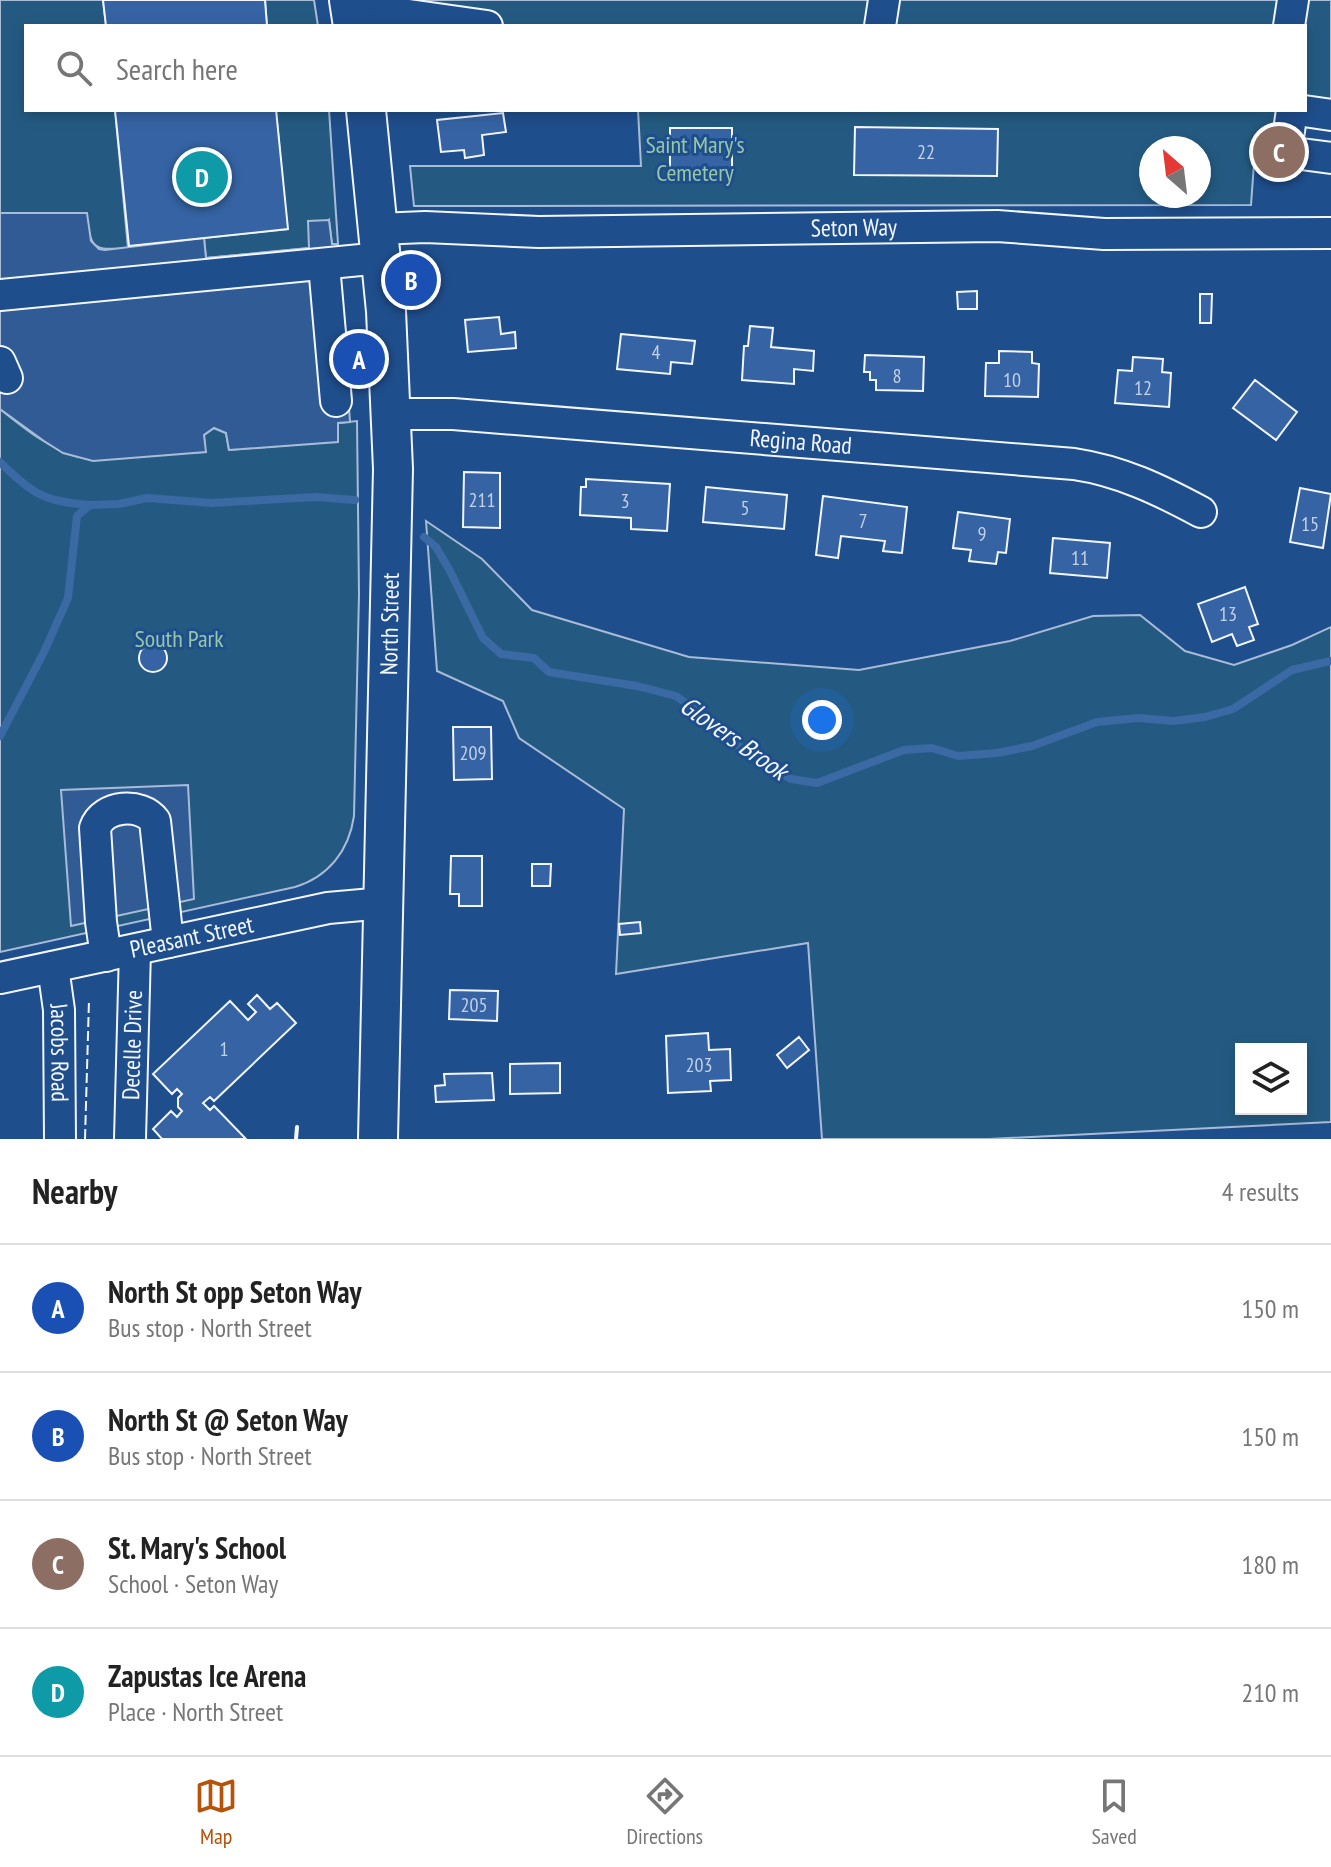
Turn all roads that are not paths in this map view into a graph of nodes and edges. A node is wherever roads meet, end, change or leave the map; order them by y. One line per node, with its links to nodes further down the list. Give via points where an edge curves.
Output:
1 (884, 0): 5 (street)
2 (1293, 0): 6 (street)
3 (351, 13): 4 (street)
4 (473, 24)
5 (880, 24)
6 (1289, 24)
7 (366, 112): 13 (main road, North Street)
8 (1295, 112): 11 (street, via 1286,152)
9 (1307, 112): 10 (street)
10 (1331, 115)
11 (1331, 158)
12 (1331, 233): 13 (street, Seton Way, via 1104,234 997,226 539,232 425,227)
13 (379, 244): 14 (street, Seton Way); 17 (main road, North Street)
14 (324, 265): 15 (street, Seton Way); 16 (street)
15 (0, 295)
16 (336, 401)
17 (392, 414): 18 (street, Regina Road, via 453,414 1074,464 1129,477); 19 (main road, North Street)
18 (1201, 512)
19 (384, 903): 20 (street, Pleasant Street, via 328,908); 26 (main road, North Street)
20 (168, 942): 21 (street, Pleasant Street); 21 (street, Decelle Drive, via 155,821 140,810 110,812 98,821 95,832 101,922)
21 (120, 953): 22 (street, Pleasant Street); 25 (street, Decelle Drive)
22 (53, 967): 23 (street, Pleasant Street); 24 (street, Jacobs Road, via 59,1010)
23 (0, 978)
24 (60, 1139)
25 (130, 1139)
26 (378, 1139)

